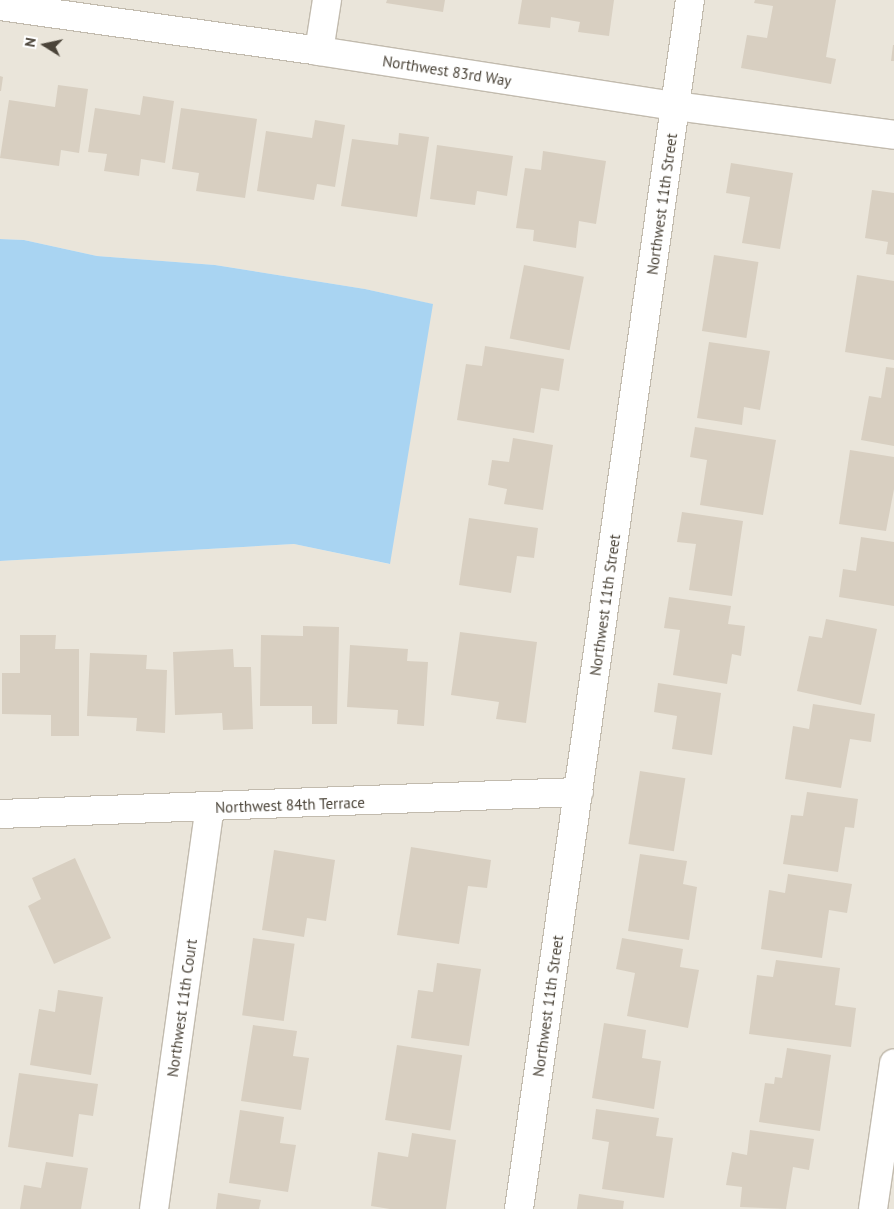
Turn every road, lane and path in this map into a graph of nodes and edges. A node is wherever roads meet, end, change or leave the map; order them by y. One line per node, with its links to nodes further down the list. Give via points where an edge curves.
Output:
1 (327, 0): 4 (street)
2 (690, 0): 5 (street, Northwest 11th Street)
3 (0, 6): 4 (street, Northwest 83rd Way)
4 (320, 51): 5 (street, Northwest 83rd Way)
5 (675, 106): 6 (street, Northwest 83rd Way); 7 (street, Northwest 11th Street)
6 (894, 135)
7 (579, 792): 8 (street, Northwest 84th Terrace); 12 (street, Northwest 11th Street)
8 (210, 808): 9 (street, Northwest 84th Terrace); 11 (street, Northwest 11th Court)
9 (0, 814)
10 (894, 1064): 13 (street)
11 (154, 1209)
12 (519, 1209)
13 (873, 1209)

